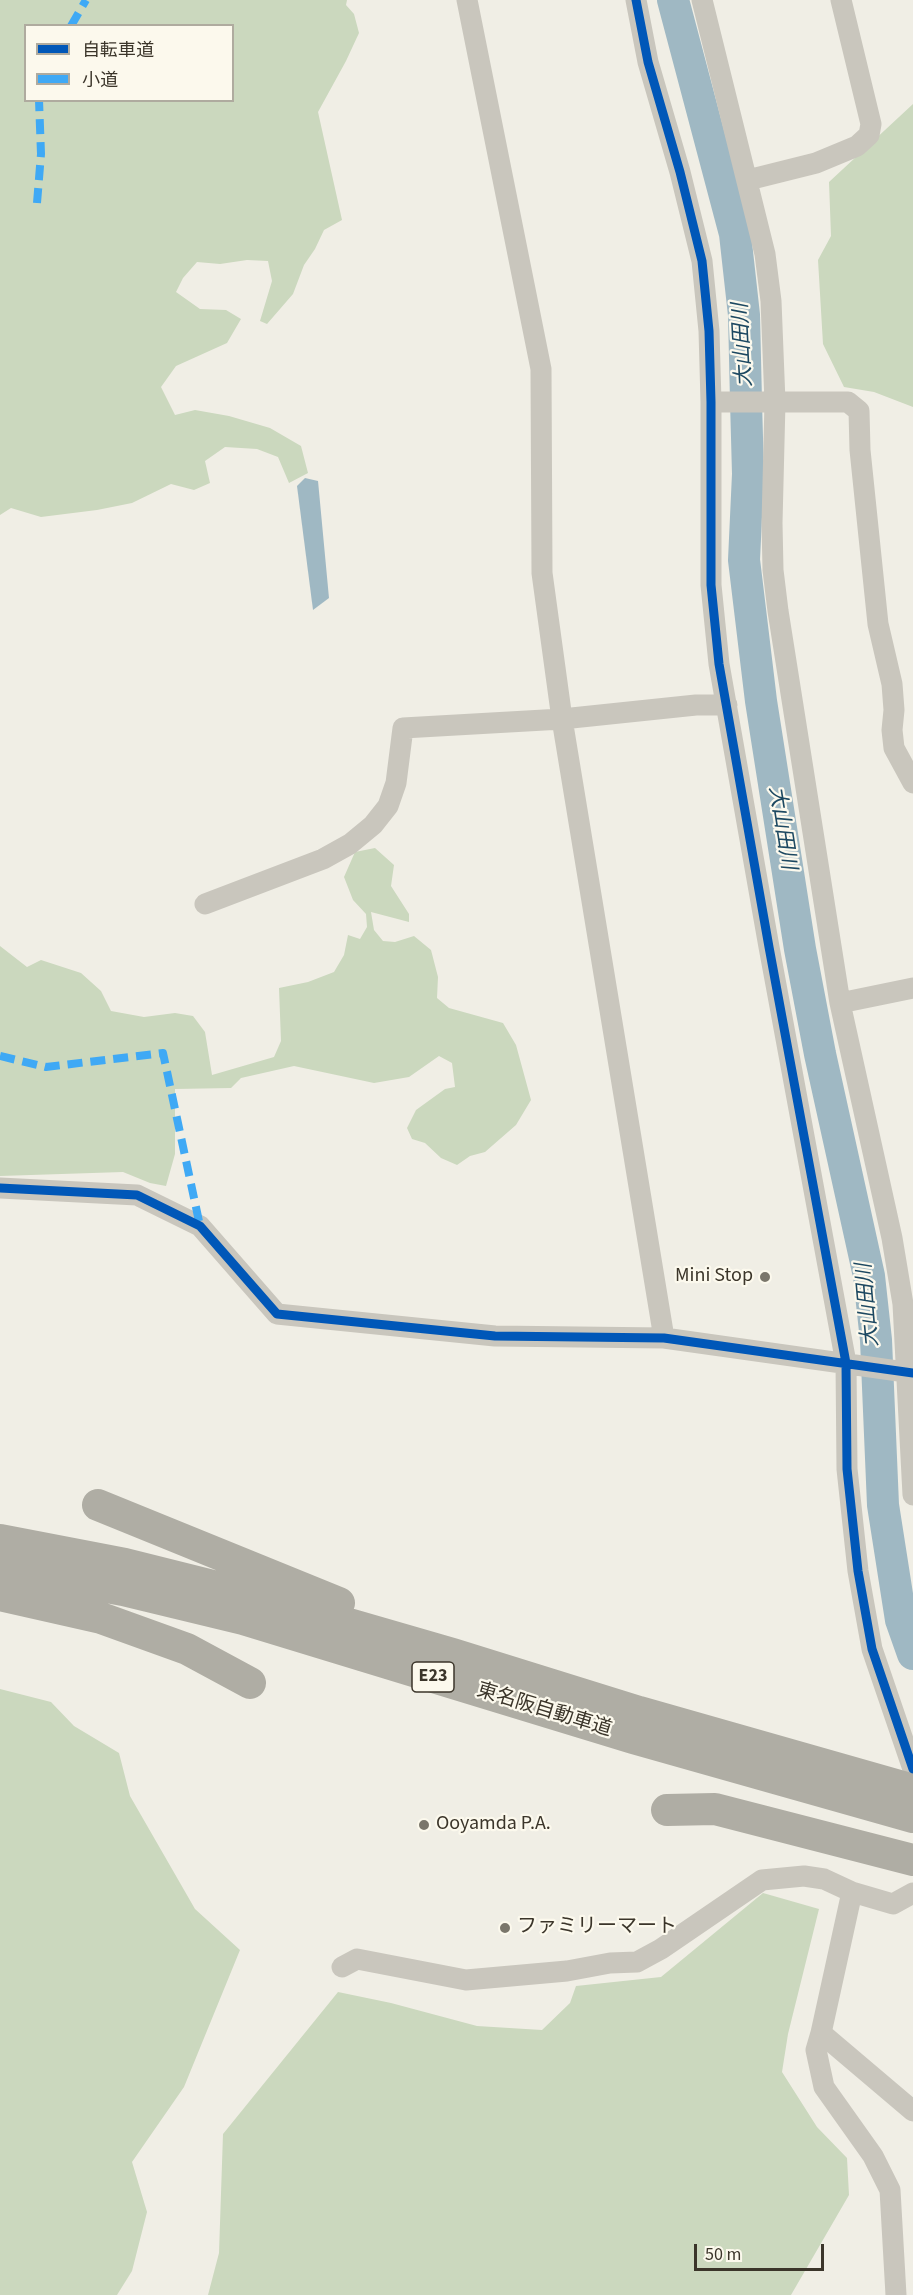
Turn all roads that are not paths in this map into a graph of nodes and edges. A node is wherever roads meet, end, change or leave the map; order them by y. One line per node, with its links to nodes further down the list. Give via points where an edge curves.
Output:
1 (467, 0): 9 (street, via 542,369 542,573)
2 (636, 0): 6 (street, via 648,62 702,261)
3 (702, 0): 5 (street)
4 (841, 0): 5 (street, via 871,124 869,135 857,146 816,163)
5 (748, 180): 7 (street, via 767,266)
6 (711, 402): 7 (street); 8 (street, via 711,585)
7 (775, 402): 10 (street, via 848,402 859,411 878,624 892,684 894,748); 13 (street, via 773,570)
8 (727, 705): 9 (street); 16 (street)
9 (562, 719): 11 (street, via 403,728 396,783 388,806 373,825 323,860); 15 (street)
10 (913, 783)
11 (205, 904)
12 (913, 988): 13 (street)
13 (840, 1003): 17 (street, via 892,1238 903,1304)
14 (0, 1188): 15 (street, via 137,1195 200,1226 277,1314 495,1336)
15 (664, 1338): 16 (street)
16 (849, 1364): 17 (street); 25 (street, via 847,1469 858,1571 872,1648)
17 (907, 1372): 18 (street)
18 (913, 1495)
19 (98, 1505): 23 (highway, via 416,1630)
20 (0, 1540): 23 (highway, 東名阪自動車道 / E23, via 125,1564 249,1595)
21 (0, 1567): 28 (highway, 東名阪自動車道 / E23, via 243,1618 633,1738)
22 (0, 1594): 24 (highway, via 101,1618 187,1649)
23 (453, 1654): 26 (highway, 東名阪自動車道 / E23)
24 (250, 1683)
25 (913, 1769)
26 (913, 1790)
27 (667, 1810): 29 (highway, via 715,1809)
28 (913, 1817)
29 (913, 1860)
30 (852, 1892): 31 (street, via 893,1904); 32 (street, via 804,1875 762,1880 637,1962 465,1980 357,1959); 33 (street)
31 (913, 1893)
32 (342, 1967)
33 (821, 2032): 34 (street); 35 (street, via 816,2050 824,2087 873,2156 890,2190)
34 (913, 2111)
35 (896, 2295)

